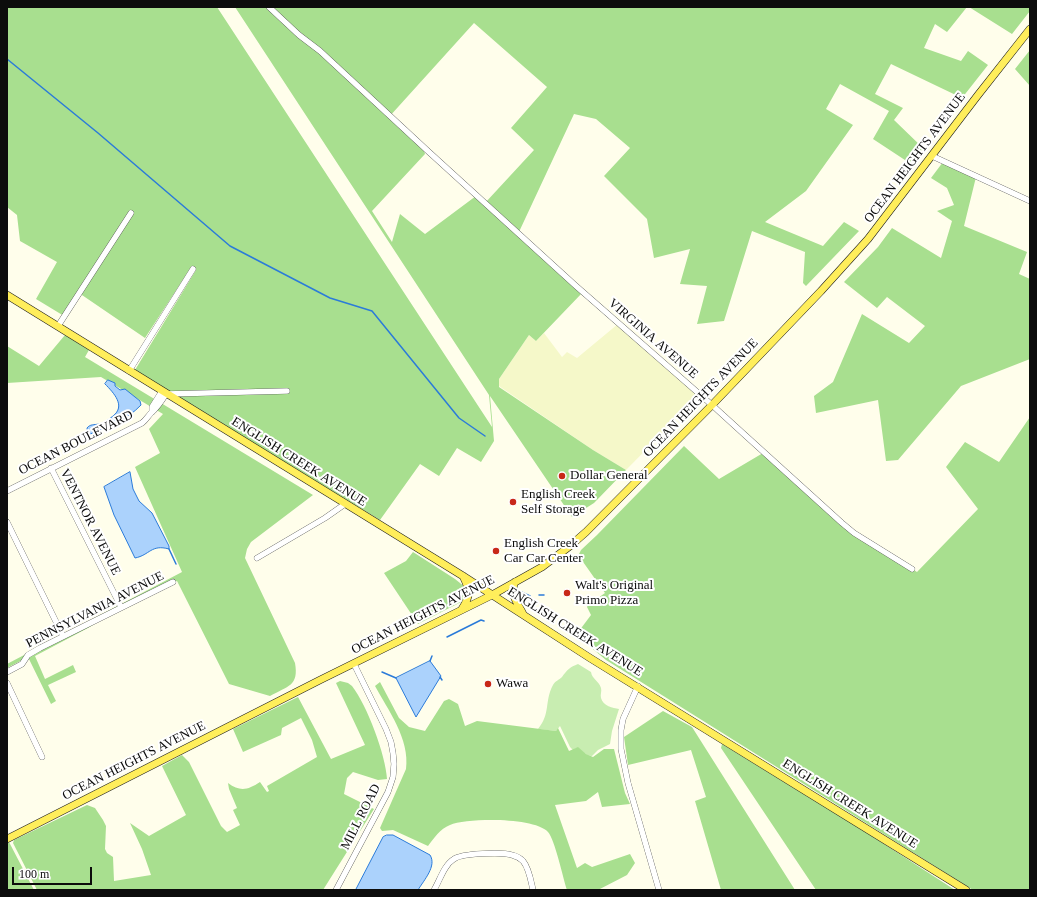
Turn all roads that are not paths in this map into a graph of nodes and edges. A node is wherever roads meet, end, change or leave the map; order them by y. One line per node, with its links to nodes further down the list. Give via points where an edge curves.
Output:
1 (269, 7): 12 (street, VIRGINIA AVENUE, via 576,286)
2 (1030, 29): 3 (main road, OCEAN HEIGHTS AVENUE)
3 (932, 156): 4 (street); 12 (main road, OCEAN HEIGHTS AVENUE, via 868,239)
4 (1030, 201)
5 (131, 213): 8 (street)
6 (193, 269): 9 (street)
7 (7, 295): 8 (main road, ENGLISH CREEK AVENUE)
8 (58, 326): 9 (main road, ENGLISH CREEK AVENUE)
9 (129, 371): 11 (main road, ENGLISH CREEK AVENUE)
10 (287, 391): 11 (street)
11 (164, 392): 13 (street, OCEAN BOULEVARD, via 142,423); 15 (main road, ENGLISH CREEK AVENUE)
12 (712, 405): 18 (street, VIRGINIA AVENUE, via 854,533); 21 (main road, OCEAN HEIGHTS AVENUE, via 586,532 542,567)
13 (51, 468): 14 (street, OCEAN BOULEVARD); 23 (street, VENTNOR AVENUE)
14 (7, 491)
15 (345, 504): 17 (street); 19 (main road, ENGLISH CREEK AVENUE)
16 (7, 522): 26 (street)
17 (257, 558)
18 (912, 569)
19 (463, 576): 22 (main road, ENGLISH CREEK AVENUE); 24 (main road, via 469,593)
20 (173, 582): 23 (street, PENNSYLVANIA AVENUE)
21 (515, 582): 22 (main road, OCEAN HEIGHTS AVENUE); 25 (main road, via 512,587 513,593)
22 (492, 595): 24 (main road, OCEAN HEIGHTS AVENUE); 25 (main road, ENGLISH CREEK AVENUE)
23 (121, 607): 26 (street, PENNSYLVANIA AVENUE)
24 (461, 610): 27 (main road, OCEAN HEIGHTS AVENUE)
25 (523, 614): 30 (main road, ENGLISH CREEK AVENUE)
26 (63, 636): 28 (street, PENNSYLVANIA AVENUE, via 28,655 22,664)
27 (354, 664): 32 (main road, OCEAN HEIGHTS AVENUE); 33 (street, MILL ROAD, via 386,729 394,764 388,792)
28 (7, 672)
29 (7, 683): 31 (street)
30 (638, 686): 36 (street, via 620,730 621,749 628,783); 37 (main road, ENGLISH CREEK AVENUE)
31 (42, 757)
32 (7, 839)
33 (336, 890)
34 (434, 890): 35 (street, via 447,866 457,857 467,854 516,856 525,863)
35 (533, 890)
36 (659, 890)
37 (966, 890)

